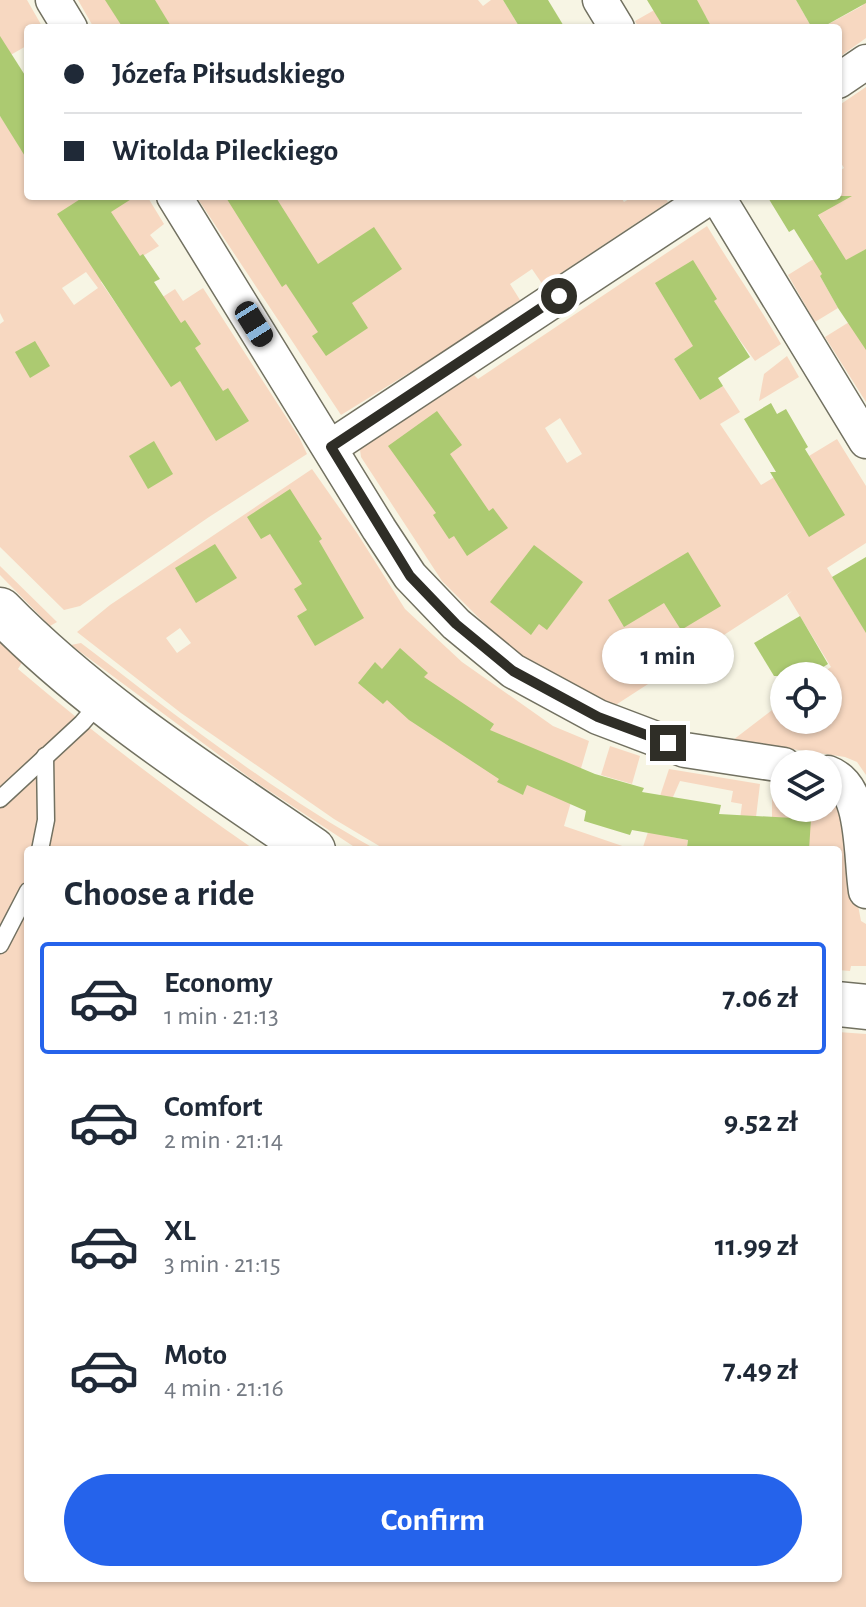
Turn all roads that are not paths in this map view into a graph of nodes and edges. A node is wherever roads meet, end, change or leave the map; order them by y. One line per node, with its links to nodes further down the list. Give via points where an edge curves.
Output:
1 (53, 0): 3 (street)
2 (600, 0): 4 (street)
3 (68, 24)
4 (615, 24)
5 (866, 62): 6 (street)
6 (842, 78)
7 (177, 200): 11 (street)
8 (708, 200): 11 (street)
9 (716, 200): 10 (street)
10 (866, 441)
11 (331, 447): 15 (street, via 410,576 456,624 513,671 598,717 685,750)
12 (0, 610): 13 (main road, via 42,653)
13 (102, 700): 14 (lane); 19 (main road)
14 (45, 756): 17 (lane); 18 (lane)
15 (770, 763)
16 (842, 779): 20 (street, via 864,815)
17 (0, 799)
18 (41, 846)
19 (307, 846)
20 (866, 891)
21 (24, 899): 22 (lane)
22 (0, 945)
23 (842, 1004): 24 (main road)
24 (866, 1007)

